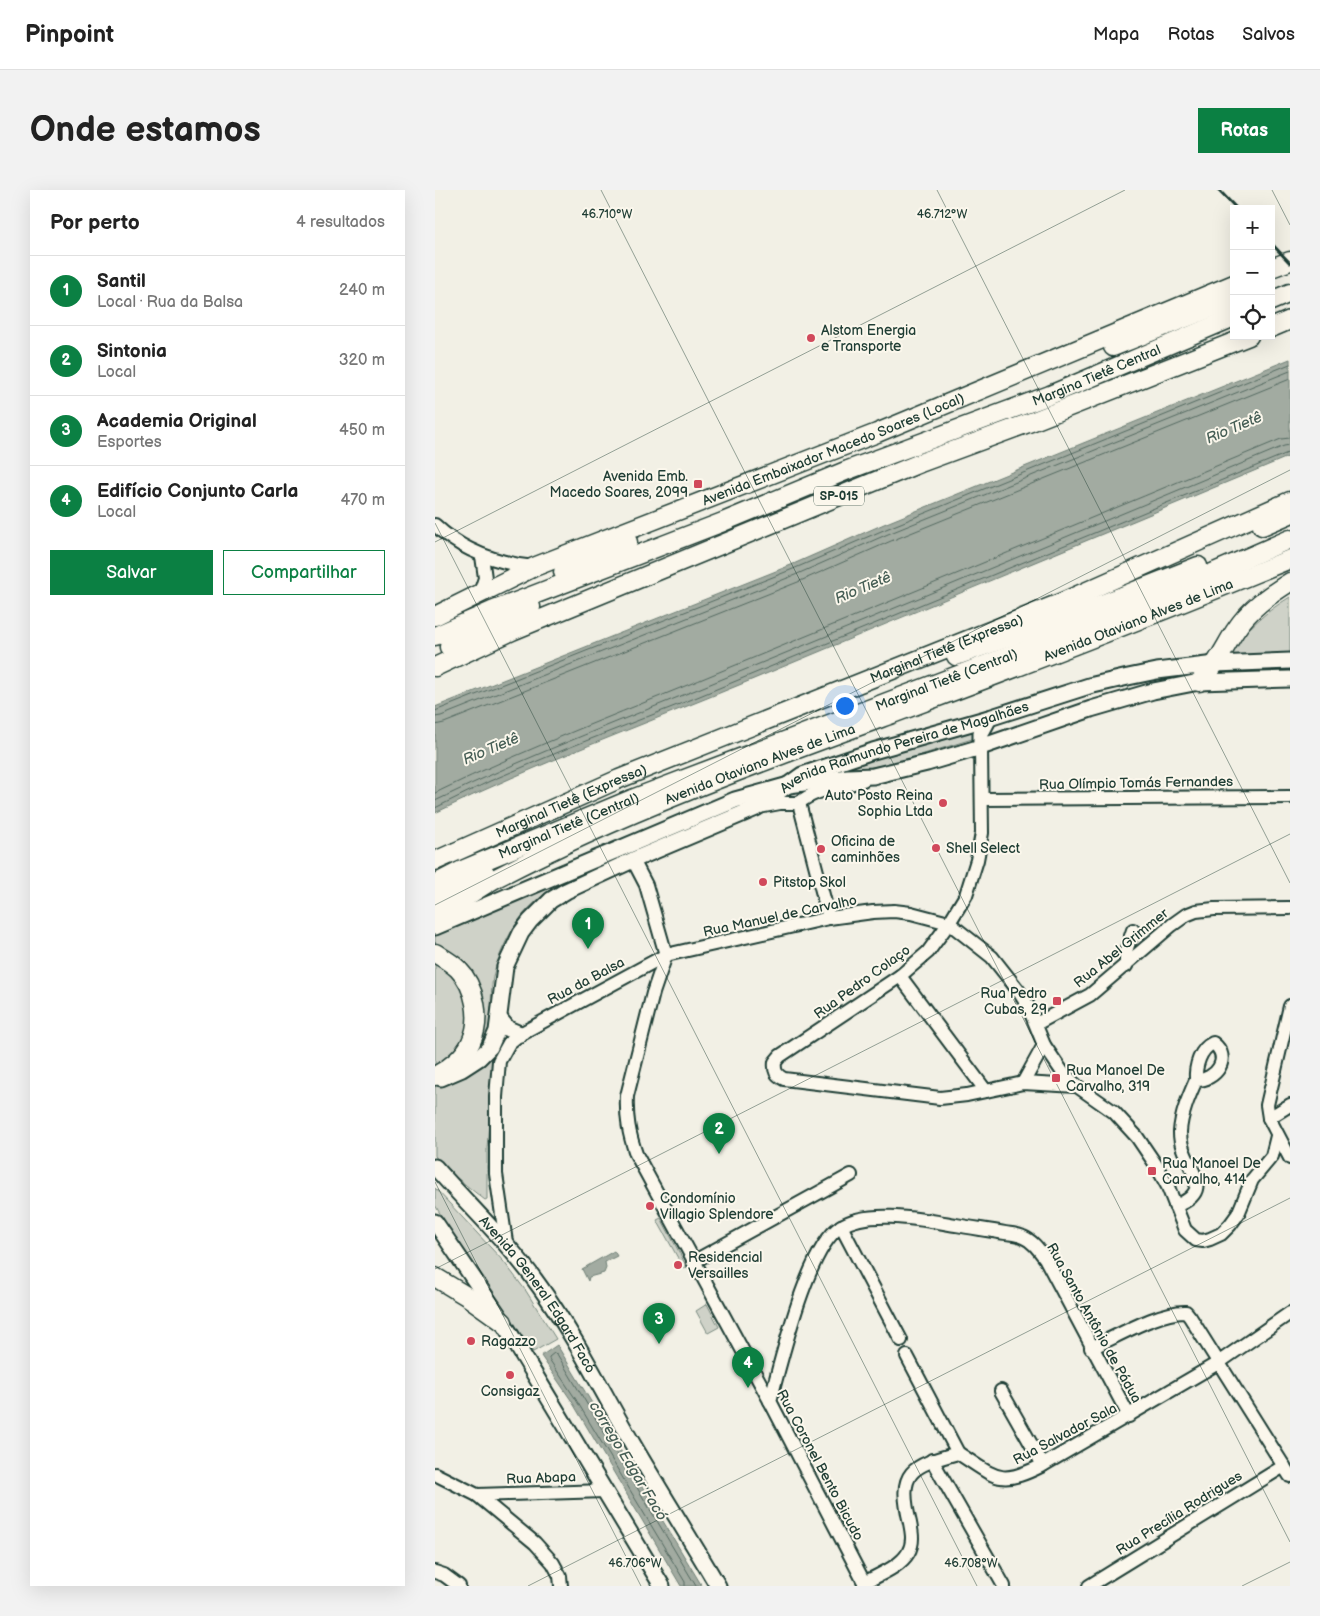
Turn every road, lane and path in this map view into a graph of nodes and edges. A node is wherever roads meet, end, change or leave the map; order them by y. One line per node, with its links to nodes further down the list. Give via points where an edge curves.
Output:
1 (1290, 261): 2 (highway)
2 (1275, 267)
3 (1290, 284): 5 (highway)
4 (1230, 286): 14 (highway, Avenida Embaixador Macedo Soares (Local))
5 (1275, 290)
6 (1290, 293): 7 (highway)
7 (1275, 299)
8 (1230, 301): 14 (highway, via 1015,383)
9 (1230, 309): 15 (highway, via 969,418)
10 (1230, 319): 15 (highway, Margina Tietê Central, via 1050,395)
11 (1290, 320): 12 (highway)
12 (1275, 326)
13 (1239, 340): 34 (highway, SP-015, via 832,499 554,613)
14 (1000, 383): 17 (highway, Avenida Embaixador Macedo Soares (Local))
15 (958, 429): 19 (highway)
16 (1290, 501): 26 (highway, Marginal Tietê (Expressa))
17 (698, 503): 25 (highway, Avenida Embaixador Macedo Soares (Local)); 30 (highway, via 655,529 507,596)
18 (1290, 514): 26 (highway, via 1184,557)
19 (723, 522): 30 (highway); 31 (highway, via 707,535 533,606)
20 (435, 525): 23 (street, via 459,544)
21 (1290, 529): 35 (highway, via 1104,604 970,652 932,663)
22 (1290, 539): 51 (highway, Marginal Tietê (Central), via 1116,615 632,799)
23 (482, 556): 25 (street); 28 (street, via 485,578)
24 (1290, 559): 47 (highway, Avenida Otaviano Alves de Lima, via 1050,655 679,795)
25 (534, 567): 28 (highway, Avenida Embaixador Macedo Soares (Local))
26 (1136, 569): 35 (highway, Marginal Tietê (Expressa))
27 (1290, 582): 33 (highway, via 1250,612)
28 (480, 593): 29 (highway, Avenida Embaixador Macedo Soares (Local))
29 (435, 616)
30 (439, 634)
31 (435, 653)
32 (1290, 662): 33 (main road, Avenida Raimundo Pereira de Magalhães)
33 (1215, 664): 37 (highway); 38 (main road, Avenida Raimundo Pereira de Magalhães, via 1105,682)
34 (435, 667)
35 (897, 668): 50 (highway, Marginal Tietê (Expressa), via 619,779)
36 (1290, 679): 37 (main road, Avenida Raimundo Pereira de Magalhães)
37 (1199, 682): 39 (main road, Avenida Raimundo Pereira de Magalhães, via 1144,693 1091,709)
38 (989, 718): 39 (main road, via 981,733); 41 (main road, Avenida Raimundo Pereira de Magalhães, via 846,759 802,775)
39 (981, 748): 40 (main road, Avenida Raimundo Pereira de Magalhães); 43 (street, Rua Pedro Colaço)
40 (873, 776): 41 (main road, Avenida Raimundo Pereira de Magalhães); 44 (street, via 809,795)
41 (789, 785): 45 (main road); 46 (main road, Avenida Otaviano Alves de Lima, via 735,800)
42 (1290, 797): 43 (street, Rua Olímpio Tomás Fernandes)
43 (982, 799): 56 (street, Rua Pedro Colaço, via 982,834 977,860 966,895)
44 (799, 803): 45 (street); 55 (street)
45 (756, 808): 48 (main road)
46 (642, 839): 48 (main road, via 649,846); 57 (main road, Avenida Otaviano Alves de Lima)
47 (565, 844): 52 (highway, via 540,848); 54 (highway, Avenida Otaviano Alves de Lima, via 497,878)
48 (649, 854): 49 (main road)
49 (633, 860): 60 (street, via 646,885); 64 (main road, via 566,891 551,900 530,921 505,967)
50 (435, 861)
51 (435, 884)
52 (435, 898)
53 (1290, 908): 61 (street, Rua Abel Grimmer, via 1197,911 1172,925)
54 (435, 916)
55 (829, 918): 56 (street, Rua Manuel de Carvalho, via 894,911); 60 (street, Rua Manuel de Carvalho)
56 (949, 923): 62 (street, Rua Pedro Colaço, via 928,952); 65 (street, Rua Manuel de Carvalho, via 992,956 1018,990)
57 (435, 927)
58 (1133, 930): 61 (street, via 1126,951)
59 (435, 953): 68 (highway, via 459,970 474,998 476,1014 472,1041 464,1053)
60 (666, 955): 66 (street, Rua da Balsa); 85 (street, Rua Coronel Bento Bicudo, via 639,1042 626,1114 636,1154)
61 (1126, 966): 65 (street, Rua Abel Grimmer, via 1090,995)
62 (900, 976): 72 (street); 72 (street, Rua Pedro Colaço, via 781,1056 775,1062 776,1073 790,1080 939,1098)
63 (1290, 1006): 74 (street, via 1267,1105)
64 (499, 1018): 66 (main road, via 508,1029); 68 (main road, via 494,1039 479,1058 446,1077)
65 (1035, 1024): 67 (street, Rua Manuel de Carvalho)
66 (520, 1034): 84 (street, via 509,1043 499,1061 496,1097 496,1174)
67 (1044, 1045): 70 (street); 71 (street, Rua Manuel de Carvalho, via 1063,1073)
68 (435, 1078)
69 (1196, 1080): 69 (street, via 1202,1052 1213,1043 1221,1052 1222,1063 1209,1075); 81 (street, via 1182,1116 1180,1133 1183,1152 1198,1187 1192,1198)
70 (1023, 1082): 71 (street); 72 (street)
71 (1077, 1086): 81 (street, Rua Manuel de Carvalho, via 1114,1112 1137,1137 1156,1164)
72 (986, 1090)
73 (1290, 1105): 74 (street)
74 (1269, 1118): 75 (street)
75 (1277, 1136): 76 (street); 77 (street)
76 (1290, 1158)
77 (1268, 1162): 78 (street, via 1280,1160); 81 (street, Rua Manuel de Carvalho, via 1252,1180 1238,1214 1221,1234 1203,1241 1196,1240 1185,1230)
78 (1290, 1164)
79 (435, 1167): 84 (main road, Avenida General Edgard Facó)
80 (851, 1175): 85 (street)
81 (1175, 1206)
82 (435, 1222): 88 (main road)
83 (841, 1226): 89 (street); 90 (street, Rua Santo Antônio de Pádua, via 863,1218 887,1216 1023,1236 1045,1258); 94 (street, Rua Santo Antônio de Pádua, via 831,1234 812,1266 796,1309)
84 (506, 1242): 108 (main road, Avenida General Edgard Facó, via 560,1318)
85 (693, 1262): 94 (street, Rua Coronel Bento Bicudo)
86 (435, 1277): 88 (highway)
87 (1290, 1313): 92 (street, Rua Salvador Sala)
88 (503, 1322): 101 (main road)
89 (901, 1340)
90 (1091, 1348): 92 (street, via 1133,1328 1186,1312); 95 (street, Rua Santo Antônio de Pádua)
91 (907, 1356): 96 (street)
92 (1218, 1363): 95 (street, Rua Salvador Sala); 99 (street)
93 (1001, 1390): 98 (street)
94 (770, 1401): 104 (street, Rua Coronel Bento Bicudo)
95 (1129, 1416): 98 (street, Rua Salvador Sala)
96 (958, 1453): 97 (street); 98 (street, Rua Salvador Sala, via 1002,1478 1021,1476)
97 (932, 1460): 104 (street, via 908,1477 905,1488 912,1533 908,1554); 109 (street)
98 (1043, 1465)
99 (1287, 1471): 110 (street, Rua Precília Rodrigues)
100 (435, 1474): 102 (street)
101 (605, 1491): 102 (street, Rua Abapa); 105 (main road)
102 (477, 1495): 107 (street, via 535,1543 553,1563)
103 (435, 1572): 106 (street)
104 (865, 1584)
105 (657, 1585)
106 (459, 1586)
107 (561, 1586)
108 (718, 1586)
109 (1004, 1586)
110 (1089, 1586)

